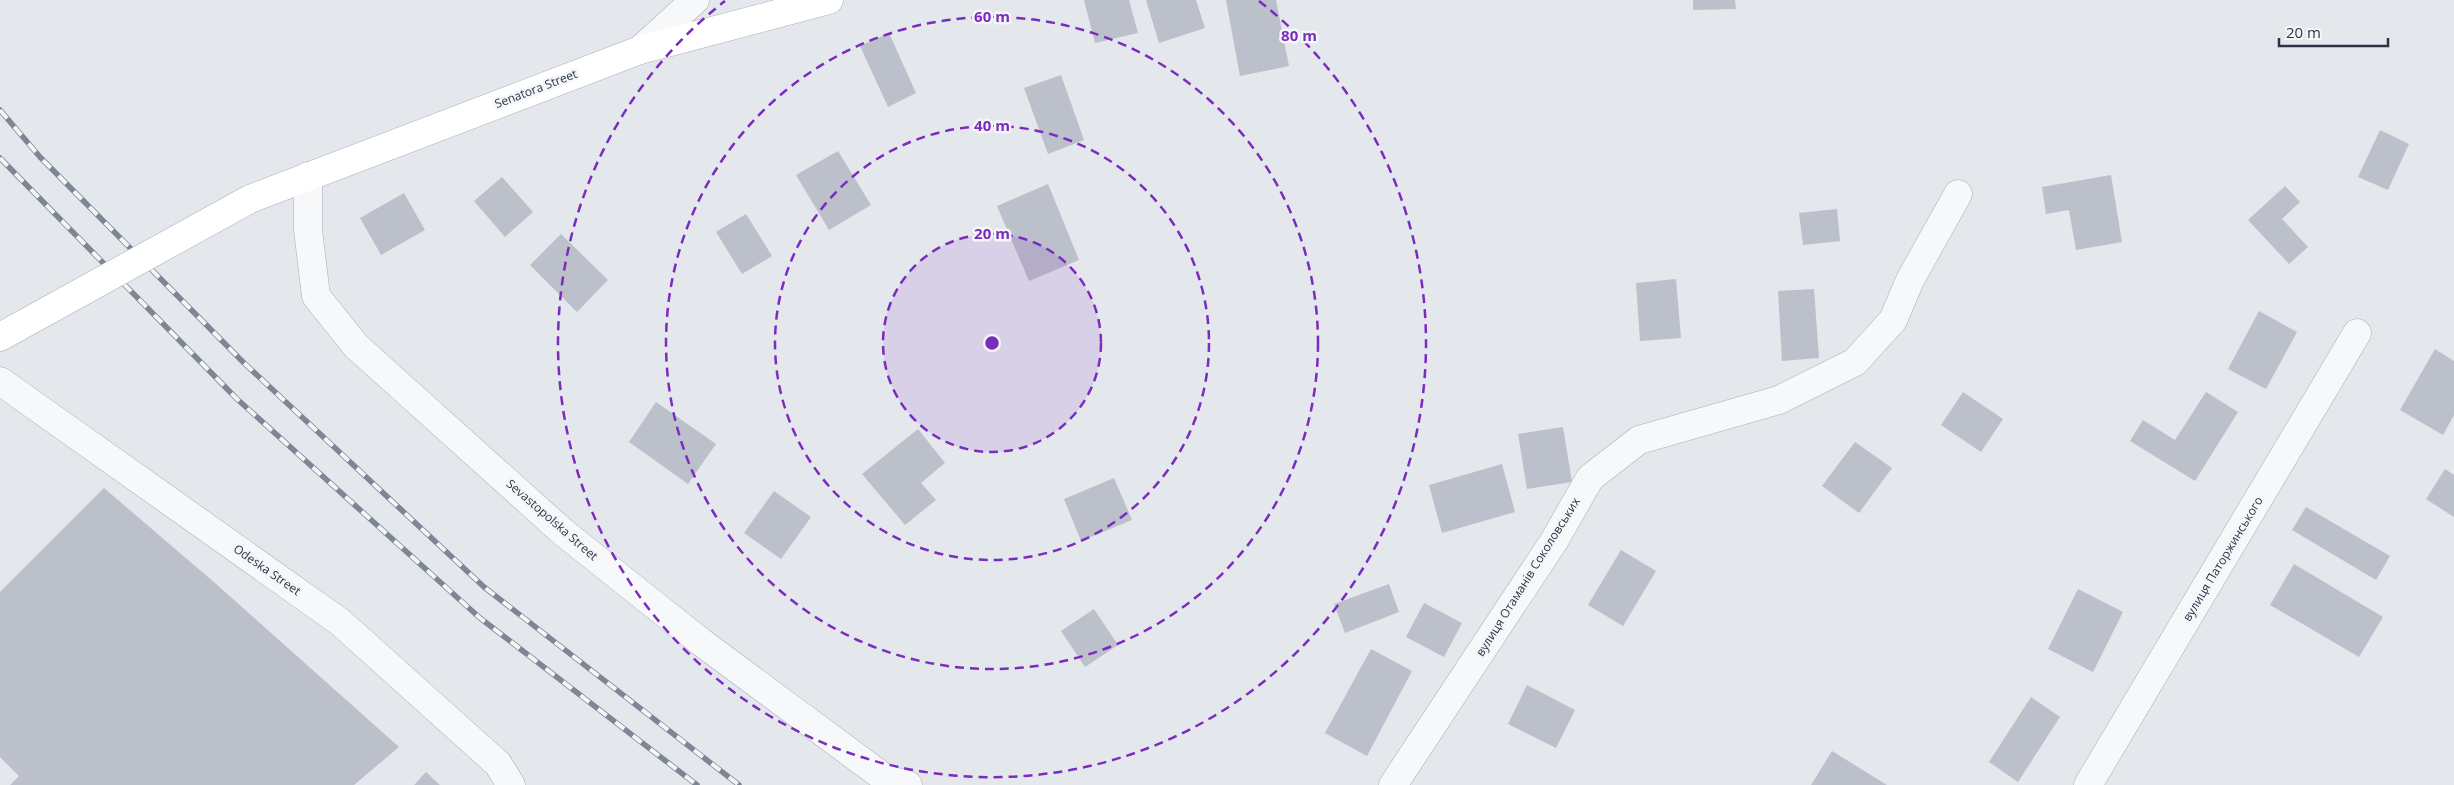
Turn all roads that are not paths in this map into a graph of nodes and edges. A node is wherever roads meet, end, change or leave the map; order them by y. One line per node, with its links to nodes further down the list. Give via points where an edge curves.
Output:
1 (696, 0): 3 (street)
2 (829, 0): 3 (street, Senatora Street)
3 (640, 50): 4 (street, Senatora Street)
4 (308, 176): 6 (street, Senatora Street, bridge, via 250,199); 10 (street, Sevastopolska Street, via 308,230 316,296 356,346 564,533 685,630 886,779)
5 (1958, 194): 11 (street, вулиця Отаманів Соколовських, via 1910,280 1893,320 1855,362 1779,400 1639,440 1590,478 1554,541)
6 (9, 332)
7 (2357, 333): 12 (street, вулиця Паторжинського)
8 (0, 380): 9 (street, Odeska Street, via 340,622 498,764)
9 (511, 785)
10 (908, 785)
11 (1393, 785)
12 (2088, 785)

